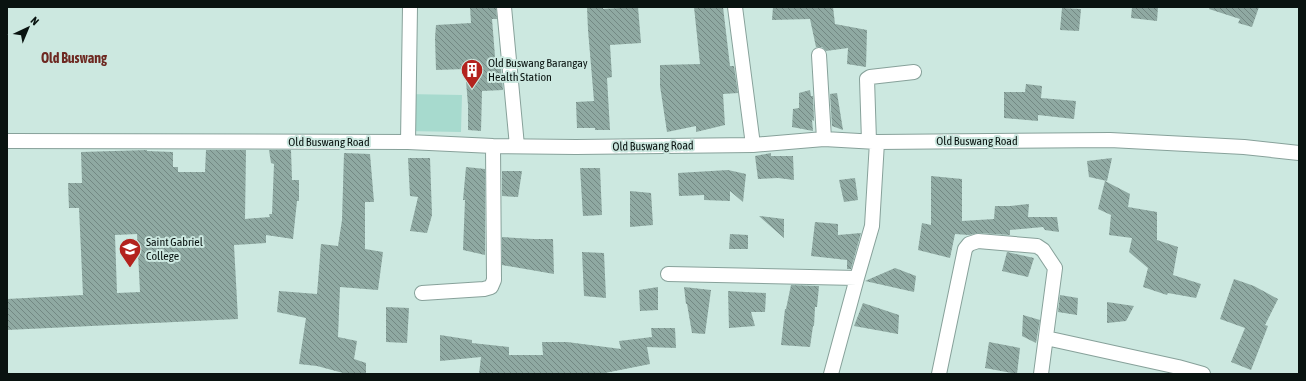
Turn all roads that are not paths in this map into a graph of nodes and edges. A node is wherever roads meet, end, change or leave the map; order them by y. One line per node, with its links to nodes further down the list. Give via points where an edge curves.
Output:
1 (410, 7): 8 (street)
2 (504, 7): 12 (street)
3 (735, 7): 10 (street)
4 (818, 55): 6 (street)
5 (914, 72): 9 (street, via 867,79)
6 (824, 140): 9 (street, Old Buswang Road); 10 (street, Old Buswang Road)
7 (7, 141): 8 (street, Old Buswang Road)
8 (408, 142): 11 (street, Old Buswang Road)
9 (873, 142): 13 (street, Old Buswang Road, via 1110,140 1244,147); 15 (street, via 872,226)
10 (753, 145): 12 (street, Old Buswang Road)
11 (493, 146): 12 (street, Old Buswang Road); 16 (street, via 494,280 491,287)
12 (517, 146)
13 (1299, 153)
14 (668, 274): 15 (street)
15 (856, 278): 18 (street)
16 (422, 293)
17 (1046, 338): 19 (street, via 1055,268 1043,250 1038,246 974,242 965,249); 20 (street); 21 (street)
18 (835, 374)
19 (939, 374)
20 (1041, 374)
21 (1203, 374)

